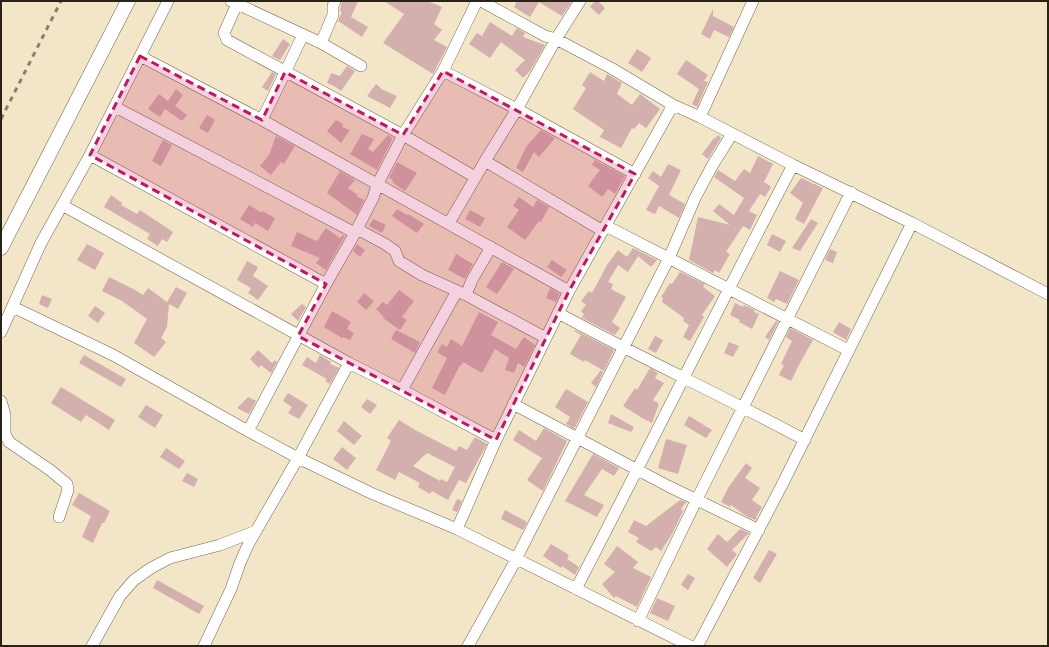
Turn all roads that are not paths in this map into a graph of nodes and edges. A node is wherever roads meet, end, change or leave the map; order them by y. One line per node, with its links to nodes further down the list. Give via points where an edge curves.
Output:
1 (128, 1): 37 (street)
2 (168, 1): 13 (street)
3 (335, 1): 12 (street, via 333,15)
4 (477, 1): 15 (street)
5 (481, 1): 9 (street)
6 (580, 1): 11 (street)
7 (753, 1): 20 (street)
8 (234, 2): 10 (street); 16 (street, via 224,33 227,40)
9 (493, 4): 11 (street, via 545,36)
10 (303, 35): 12 (street); 16 (street)
11 (556, 39): 17 (street); 19 (street)
12 (321, 43): 14 (street)
13 (140, 56): 18 (street); 21 (street)
14 (361, 66)
15 (443, 71): 19 (street); 23 (street)
16 (285, 72): 21 (street); 23 (street)
17 (673, 105): 20 (street); 27 (street)
18 (115, 107): 24 (street); 35 (street)
19 (517, 109): 25 (street); 27 (street)
20 (700, 117): 22 (street)
21 (262, 120): 29 (street)
22 (732, 134): 26 (street); 38 (street, via 695,198)
23 (403, 135): 28 (street); 29 (street)
24 (90, 156): 31 (street); 39 (street)
25 (484, 161): 28 (street); 34 (street)
26 (793, 165): 30 (street); 40 (street)
27 (635, 174): 34 (street)
28 (475, 177): 32 (street)
29 (377, 185): 32 (street); 35 (street)
30 (851, 192): 33 (street); 46 (street)
31 (62, 205): 44 (street, via 41,243); 48 (street)
32 (449, 223): 36 (street)
33 (912, 223): 43 (street); 51 (street)
34 (605, 228): 38 (street); 41 (street)
35 (356, 231): 39 (street); 42 (street, via 385,244 395,251 402,263 422,275)
36 (491, 247): 41 (street); 42 (street)
37 (1, 248)
38 (669, 258): 40 (street); 50 (street)
39 (326, 284): 48 (street)
40 (728, 288): 46 (street); 53 (street)
41 (569, 291): 45 (street)
42 (462, 293): 49 (street); 54 (street)
43 (1048, 294)
44 (13, 307): 47 (street); 58 (street, via 113,355)
45 (558, 313): 49 (street); 50 (street)
46 (787, 318): 51 (street); 57 (street)
47 (1, 332)
48 (298, 336): 52 (street); 58 (street)
49 (546, 338): 56 (street)
50 (623, 348): 53 (street); 59 (street)
51 (848, 350): 61 (street)
52 (349, 363): 54 (street); 62 (street)
53 (683, 378): 57 (street); 63 (street)
54 (402, 390): 60 (street)
55 (1, 401): 65 (street, via 9,442 67,484 68,490)
56 (513, 404): 59 (street); 60 (street)
57 (743, 407): 61 (street); 64 (street)
58 (248, 431): 62 (street)
59 (578, 438): 63 (street); 69 (street)
60 (496, 440): 66 (street)
61 (804, 440): 67 (street)
62 (298, 458): 66 (street, via 371,493); 68 (street)
63 (638, 470): 64 (street); 70 (street)
64 (697, 500): 67 (street); 71 (street)
65 (59, 517)
66 (457, 529): 69 (street)
67 (759, 530): 76 (street)
68 (256, 531): 72 (street, via 220,545 170,558 151,568 134,580 120,596); 73 (street)
69 (516, 558): 70 (street); 74 (street)
70 (576, 589): 71 (street)
71 (638, 621): 75 (street)
72 (92, 646)
73 (204, 646)
74 (468, 646)
75 (690, 646)
76 (696, 646)

